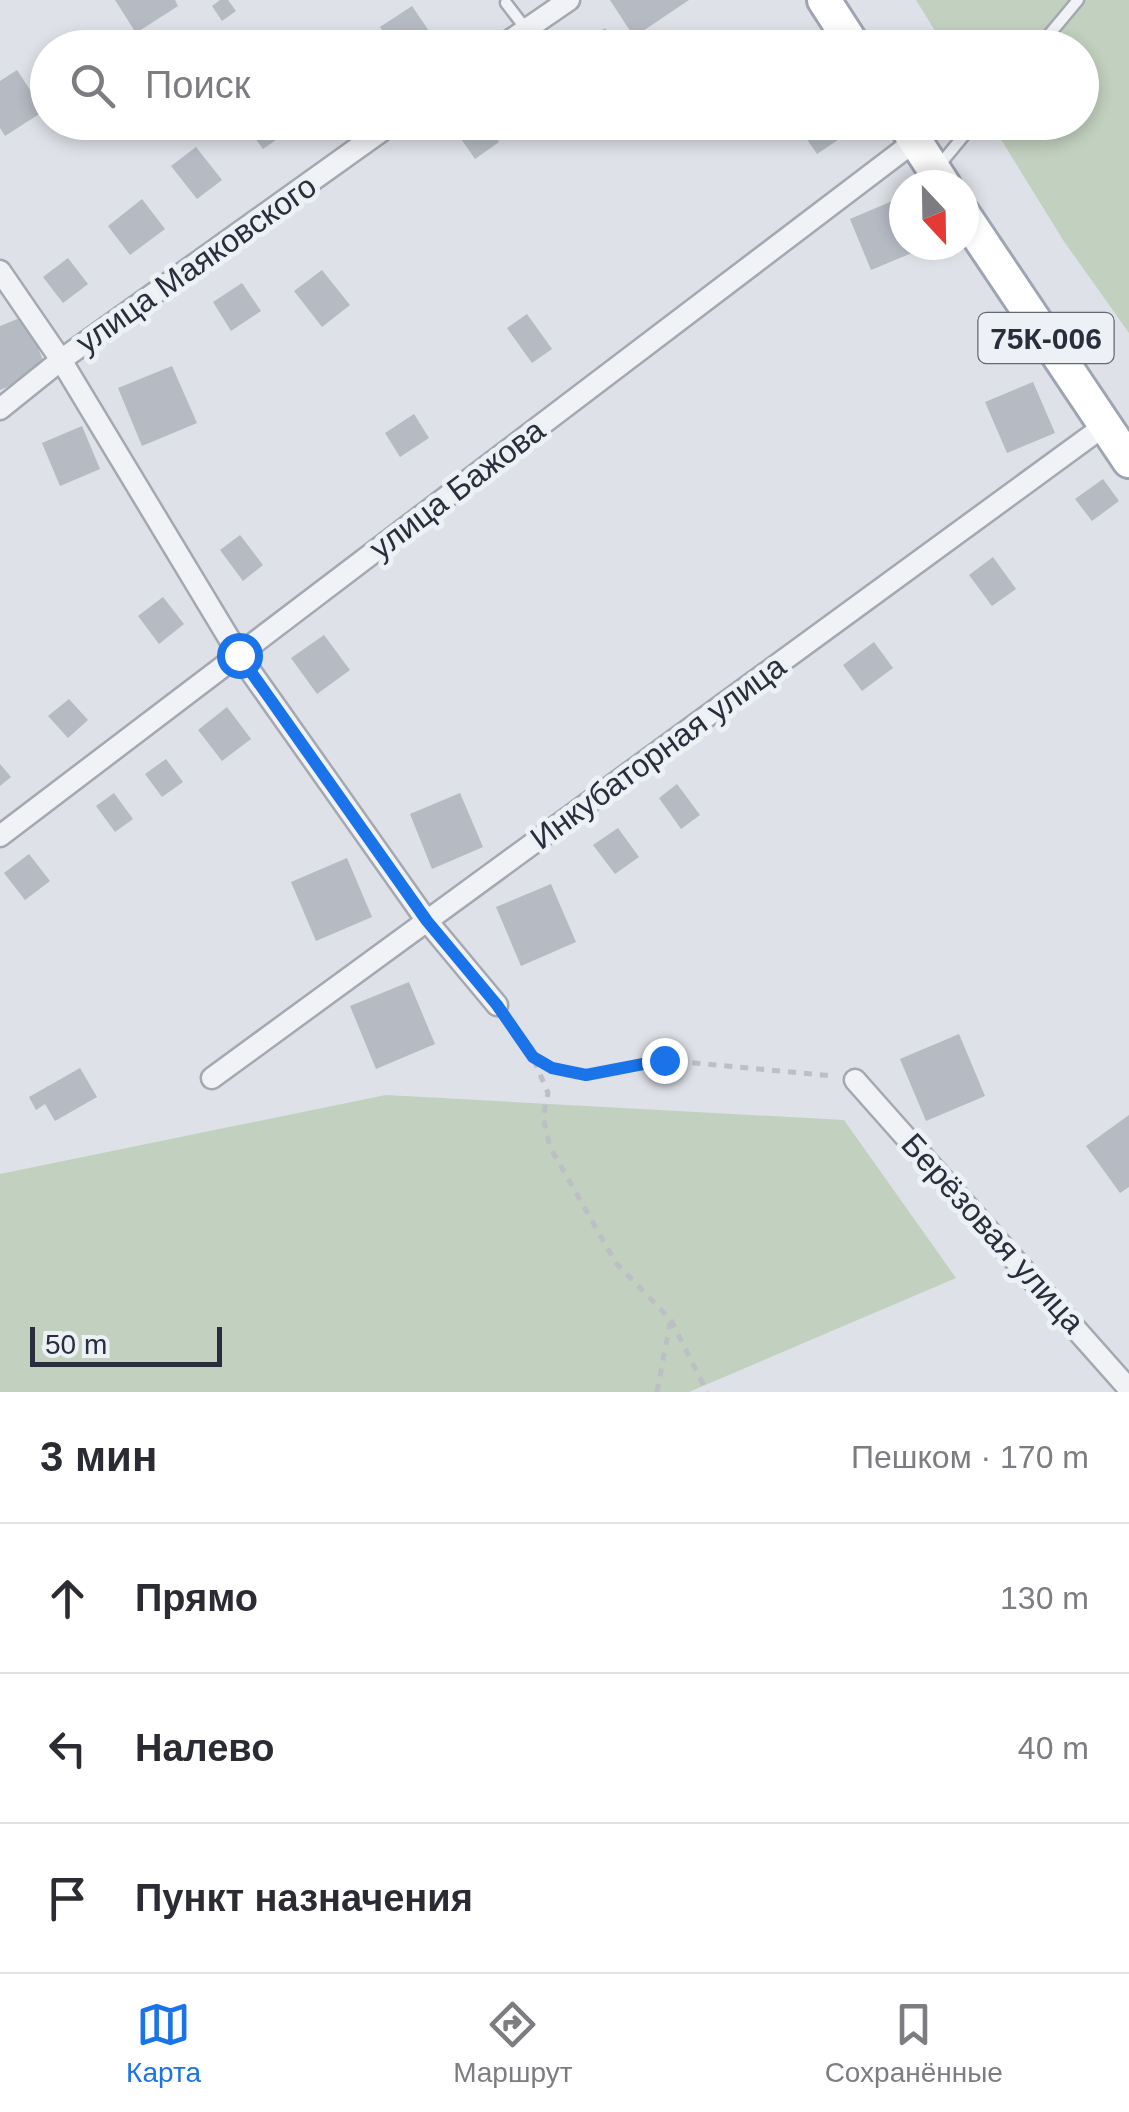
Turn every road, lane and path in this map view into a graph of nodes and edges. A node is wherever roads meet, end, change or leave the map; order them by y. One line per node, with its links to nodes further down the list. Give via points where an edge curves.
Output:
1 (569, 0): 5 (street)
2 (824, 0): 6 (main road)
3 (1078, 0): 7 (lane)
4 (506, 3): 5 (lane)
5 (526, 29)
6 (843, 30)
7 (1053, 30)
8 (369, 140): 16 (street, улица Маяковского)
9 (899, 140): 20 (street, улица Бажова)
10 (914, 140): 12 (main road)
11 (964, 140): 13 (lane)
12 (934, 170)
13 (944, 170)
14 (979, 238): 18 (main road, 75К-006)
15 (0, 271): 16 (street)
16 (61, 360): 17 (street, улица Маяковского); 20 (street)
17 (0, 409)
18 (1104, 426): 19 (main road, 75К-006); 22 (street, Инкубаторная улица)
19 (1129, 461)
20 (239, 655): 21 (street, улица Бажова); 22 (street)
21 (0, 836)
22 (427, 921): 23 (street); 25 (street, Инкубаторная улица)
23 (497, 1005): 24 (path)
24 (533, 1057): 26 (path, via 586,1075 664,1060); 27 (path, via 548,1093 550,1147 616,1263)
25 (212, 1078)
26 (856, 1080): 28 (street, Берёзовая улица)
27 (670, 1320): 29 (path); 30 (path)
28 (1129, 1389)
29 (657, 1392)
30 (707, 1392)

